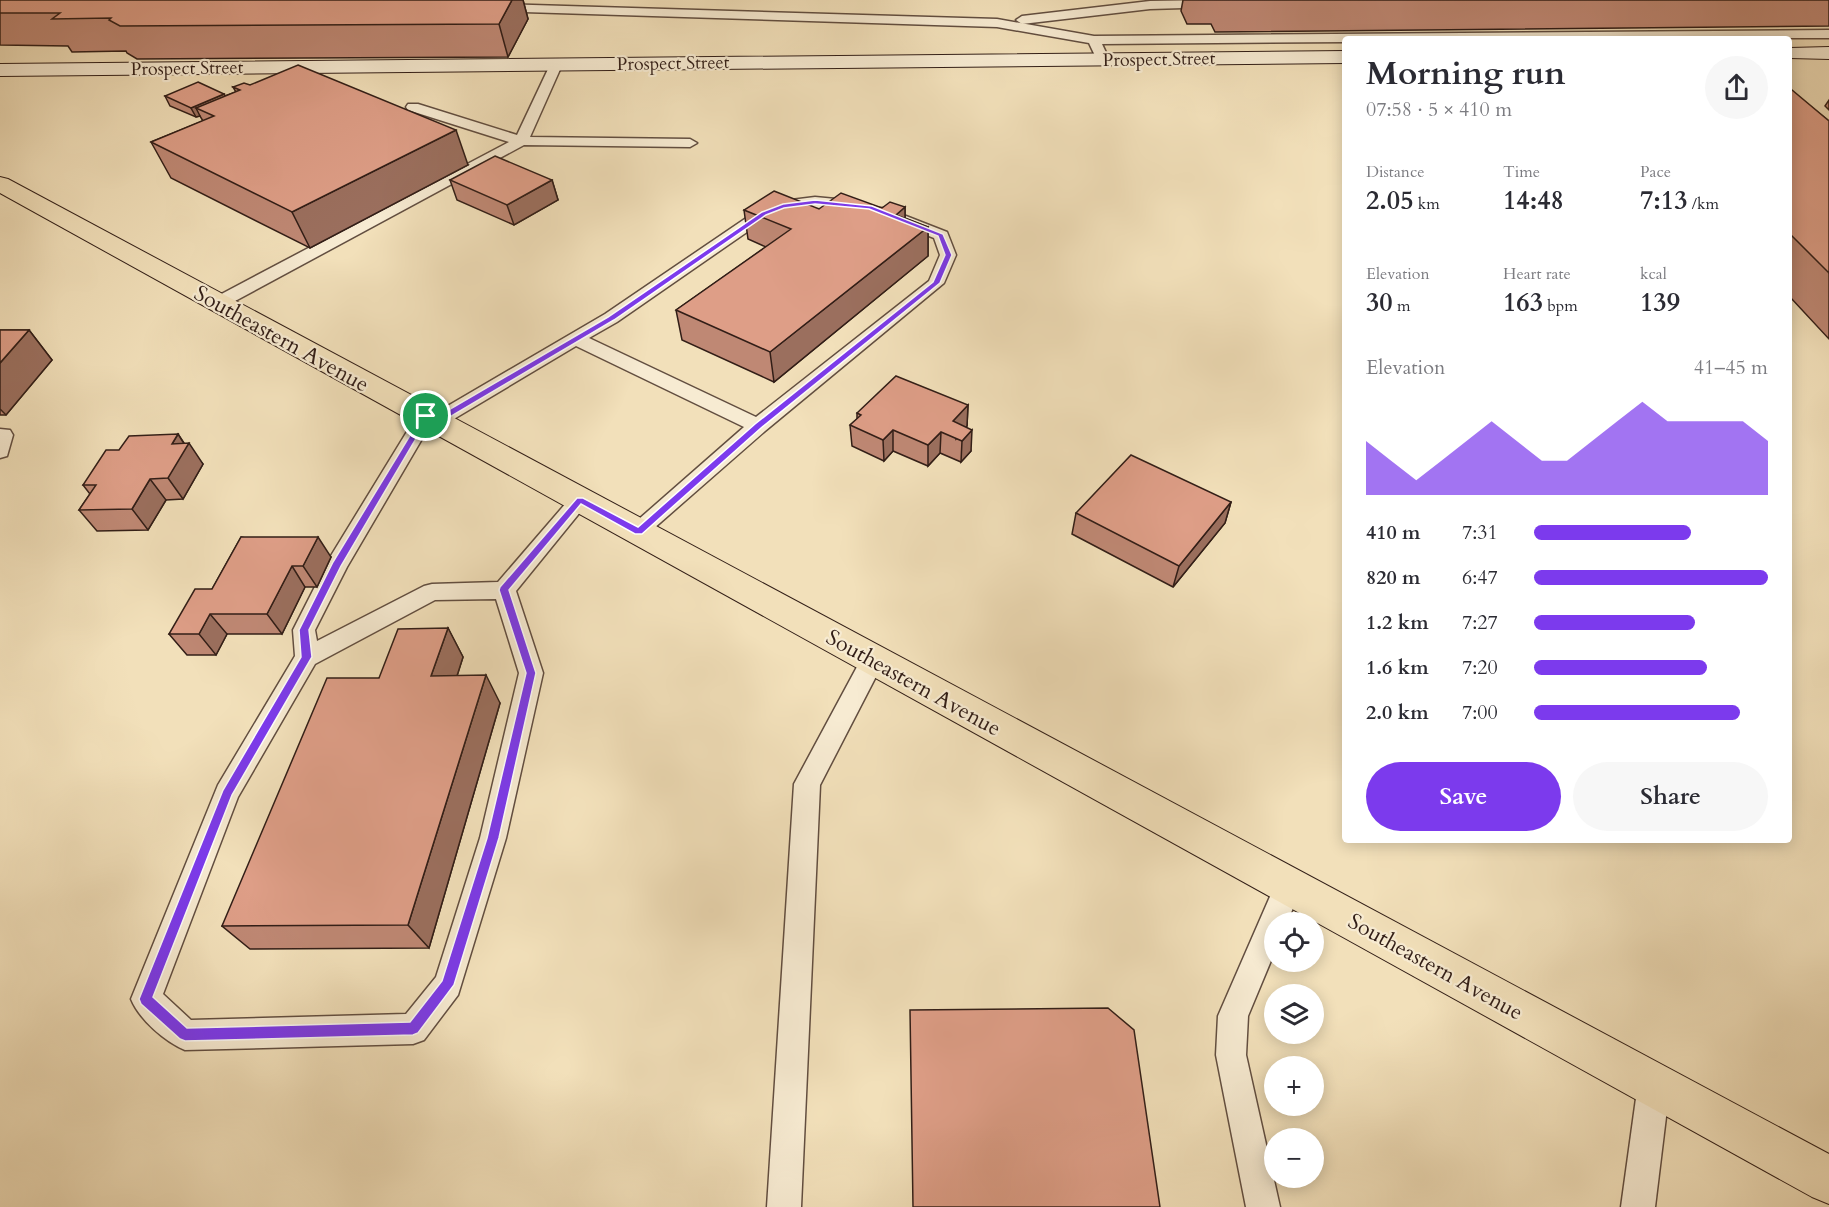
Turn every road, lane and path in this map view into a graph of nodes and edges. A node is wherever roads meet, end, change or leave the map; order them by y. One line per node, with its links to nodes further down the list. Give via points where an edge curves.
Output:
1 (1221, 4): 3 (lane, via 1150,5)
2 (482, 8): 3 (lane)
3 (997, 23): 8 (lane)
4 (1829, 34): 5 (lane)
5 (1582, 36)
6 (1335, 38): 7 (lane); 8 (lane); 9 (lane)
7 (1342, 38)
8 (1094, 40): 13 (lane)
9 (1342, 47)
10 (1792, 53): 11 (main road)
11 (1829, 53)
12 (1342, 57): 13 (main road, Prospect Street)
13 (1103, 59): 14 (main road, Prospect Street)
14 (556, 64): 15 (main road, Prospect Street); 17 (lane)
15 (0, 69)
16 (413, 106): 17 (lane)
17 (521, 141): 18 (lane); 20 (lane)
18 (690, 143)
19 (0, 184): 20 (main road, Southeastern Avenue)
20 (218, 303): 22 (main road, Southeastern Avenue)
21 (576, 339): 22 (lane); 23 (lane); 23 (lane, via 764,213 783,206 815,202 875,209 941,235 948,255 936,283)
22 (431, 419): 26 (main road, Southeastern Avenue); 29 (lane, via 337,565 304,630)
23 (758, 426): 27 (lane)
24 (0, 435): 25 (lane)
25 (0, 451)
26 (580, 500): 27 (main road, Southeastern Avenue); 28 (lane)
27 (638, 531): 30 (main road, Southeastern Avenue)
28 (504, 590): 29 (lane, via 432,592); 29 (lane, via 531,673 493,838 447,985 413,1029 185,1035 146,999 227,793)
29 (307, 657)
30 (873, 660): 31 (main road, Southeastern Avenue); 34 (lane, via 807,784)
31 (1289, 885): 32 (main road, Southeastern Avenue); 35 (lane, via 1233,1016 1231,1055)
32 (1654, 1084): 33 (main road, Southeastern Avenue); 36 (lane)
33 (1829, 1180)
34 (784, 1207)
35 (1263, 1207)
36 (1638, 1207)

